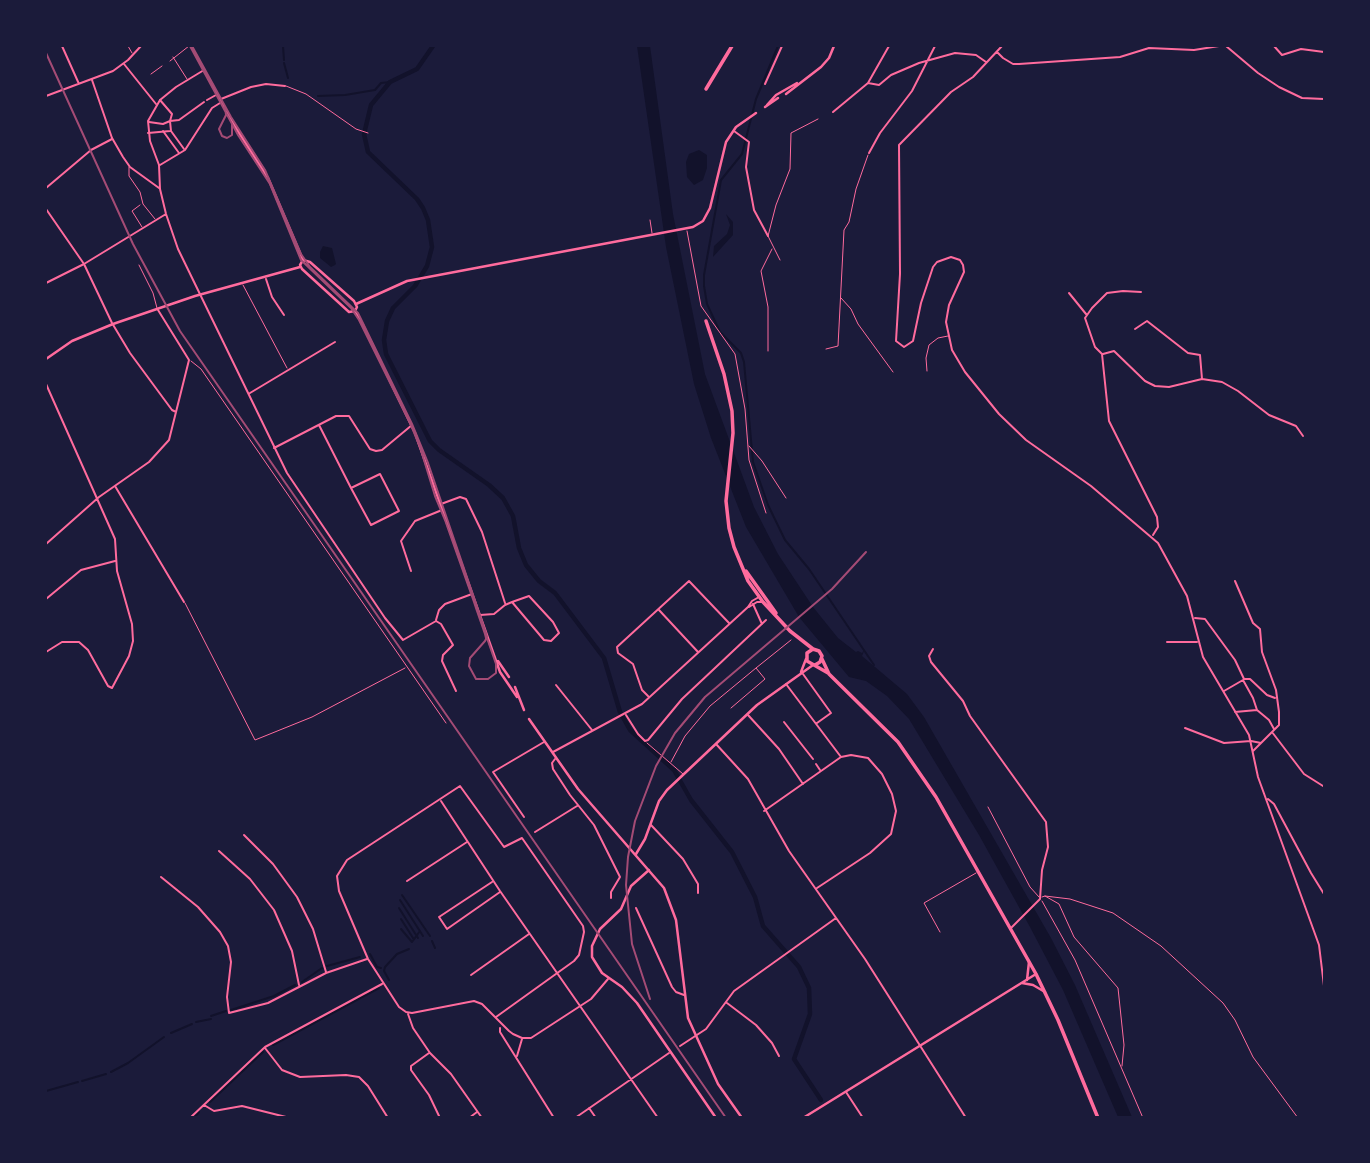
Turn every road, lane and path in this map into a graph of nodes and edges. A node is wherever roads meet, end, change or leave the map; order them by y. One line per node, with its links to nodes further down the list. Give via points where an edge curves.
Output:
1 (62, 46): 35 (street)
2 (128, 46): 19 (lane)
3 (141, 46): 19 (street)
4 (190, 46): 20 (lane); 26 (main road)
5 (732, 46): 37 (main road)
6 (782, 46): 34 (street)
7 (834, 46): 31 (main road, via 829,58)
8 (889, 46): 32 (street)
9 (935, 46): 21 (street)
10 (993, 46): 17 (street)
11 (1002, 46): 17 (street)
12 (1219, 46): 17 (street, via 1149,48 1120,57 1019,64 1003,58)
13 (1226, 46): 42 (street, via 1279,87 1302,98)
14 (1249, 46): 15 (street)
15 (1267, 46)
16 (1274, 46): 18 (street, via 1282,55 1301,49)
17 (997, 50): 23 (street)
18 (1325, 52)
19 (133, 55): 24 (street)
20 (173, 57): 22 (lane); 30 (lane)
21 (929, 60): 23 (street, via 963,53); 32 (street, via 891,75 879,85); 58 (street)
22 (170, 61)
23 (986, 62): 94 (street, via 899,145 898,345 913,341 933,267 951,257 962,263 964,272 948,309)
24 (124, 63): 28 (street); 33 (street)
25 (162, 66): 27 (lane)
26 (205, 69): 30 (street); 39 (main road)
27 (151, 75)
28 (92, 80): 35 (street); 56 (street)
29 (144, 80): 33 (lane)
30 (188, 80): 43 (street)
31 (800, 82): 38 (main road); 41 (main road, via 766,106)
32 (868, 83): 46 (street)
33 (140, 84): 45 (street)
34 (765, 84)
35 (79, 85): 40 (street)
36 (285, 86): 44 (street, via 251,87); 54 (lane)
37 (706, 89)
38 (786, 93)
39 (217, 94): 44 (main road); 50 (street, via 179,120)
40 (46, 96)
41 (778, 98)
42 (1325, 99)
43 (160, 100): 45 (street); 50 (street, via 172,114)
44 (221, 101): 57 (street); 74 (main road, via 268,178)
45 (156, 104): 49 (street)
46 (833, 112)
47 (755, 114): 53 (main road)
48 (818, 119): 72 (lane, via 791,133 790,169)
49 (148, 121): 50 (street); 55 (street)
50 (170, 121): 52 (street)
51 (163, 131): 52 (street); 55 (street); 59 (street)
52 (171, 131): 57 (street)
53 (733, 131): 70 (main road, via 723,148 707,215); 72 (street, via 749,142 746,167 754,210)
54 (368, 133)
55 (148, 134): 60 (street)
56 (113, 138): 61 (street); 62 (street, via 91,150)
57 (185, 150): 59 (street)
58 (869, 153): 85 (lane, via 844,230)
59 (179, 154): 60 (street)
60 (159, 165): 63 (street)
61 (130, 167): 63 (street); 64 (lane, via 129,176)
62 (46, 188)
63 (160, 189): 66 (street)
64 (143, 204): 67 (lane); 69 (lane, via 132,211)
65 (46, 209): 76 (street)
66 (166, 214): 67 (street); 84 (street)
67 (155, 219): 69 (street)
68 (650, 220): 71 (lane)
69 (142, 227): 76 (street)
70 (685, 229): 71 (main road); 111 (lane, via 701,306 735,354)
71 (653, 235): 86 (main road, via 417,279)
72 (768, 236): 73 (lane)
73 (773, 247): 75 (lane); 97 (lane, via 761,271 768,307)
74 (303, 260): 78 (main road); 86 (main road); 88 (lane)
75 (780, 260)
76 (84, 264): 80 (street); 92 (street)
77 (139, 265): 87 (lane)
78 (300, 267): 79 (main road); 88 (main road, via 349,312)
79 (266, 278): 81 (main road); 90 (street)
80 (46, 283)
81 (242, 284): 84 (main road); 101 (lane)
82 (1142, 292): 89 (street, via 1107,293)
83 (1069, 293): 89 (street)
84 (201, 295): 87 (main road); 106 (street)
85 (839, 296): 96 (lane, via 838,345); 103 (lane)
86 (356, 304): 88 (main road)
87 (157, 309): 92 (main road); 100 (street)
88 (355, 311): 109 (main road)
89 (1086, 315): 98 (street, via 1095,347)
90 (284, 316)
91 (706, 321): 123 (main road, via 733,421 726,511)
92 (113, 324): 99 (main road, via 72,341); 107 (street)
93 (1135, 329): 104 (street, via 1147,321 1188,353 1200,355)
94 (948, 336): 102 (lane, via 929,345); 120 (street, via 965,372 1012,427)
95 (335, 342): 101 (street)
96 (826, 349)
97 (768, 351)
98 (1102, 354): 104 (street, via 1114,351 1155,386); 120 (street, via 1109,421 1157,517 1158,527)
99 (46, 359)
100 (189, 360): 107 (street); 154 (lane, via 201,369)
101 (288, 370): 106 (street)
102 (927, 371)
103 (893, 372)
104 (1202, 379): 110 (street, via 1230,386 1264,412 1296,426)
105 (46, 384): 115 (street)
106 (249, 393): 112 (street)
107 (177, 412): 113 (street, via 163,448)
108 (319, 424): 109 (street, via 349,416 370,449 376,451); 112 (street); 114 (street)
109 (412, 425): 117 (main road)
110 (1303, 436)
111 (748, 446): 116 (lane); 119 (lane)
112 (274, 448): 139 (street, via 327,534 403,640)
113 (114, 485): 115 (street); 130 (street)
114 (351, 488): 114 (street, via 371,526 399,511 380,474)
115 (97, 498): 121 (street); 122 (street, via 115,539)
116 (786, 498)
117 (440, 504): 118 (main road); 133 (street, via 466,499 486,542)
118 (443, 509): 124 (street, via 415,521 404,536 401,545); 126 (main road)
119 (766, 513)
120 (1152, 536): 137 (street, via 1174,568)
121 (46, 544)
122 (116, 560): 128 (street, via 82,570); 148 (street, via 132,641 114,688 108,687 79,642 62,642)
123 (742, 567): 127 (main road); 129 (main road)
124 (411, 571)
125 (1236, 581): 165 (street, via 1253,623 1261,629 1262,652)
126 (472, 594): 136 (main road); 139 (street, via 451,601 439,610)
127 (759, 597): 129 (main road); 134 (street)
128 (46, 599)
129 (764, 600): 132 (street); 143 (main road)
130 (184, 602): 154 (lane, via 255,740 312,717)
131 (512, 602): 131 (street, via 532,596 559,633 551,641 544,639); 133 (street)
132 (753, 604): 134 (street); 141 (street)
133 (505, 605): 136 (street, via 494,614)
134 (748, 607): 140 (street)
135 (658, 610): 140 (street, via 690,581); 149 (street); 164 (street, via 617,649 631,662)
136 (480, 615): 152 (main road)
137 (1194, 618): 145 (street); 159 (street, via 1205,619 1235,660)
138 (766, 620): 141 (street)
139 (436, 621): 162 (street, via 453,645 442,661)
140 (730, 623): 149 (street)
141 (762, 625): 179 (street)
142 (791, 640): 155 (lane)
143 (799, 640): 146 (main road); 150 (main road)
144 (1167, 642): 145 (street)
145 (1198, 642): 163 (street)
146 (813, 649): 150 (main road); 151 (main road, via 820,651)
147 (933, 649): 218 (street, via 931,662 1046,822 1048,847)
148 (46, 652)
149 (698, 652): 164 (street)
150 (806, 657): 153 (main road); 156 (main road)
151 (822, 659): 153 (main road); 157 (main road)
152 (498, 662): 158 (main road); 167 (main road)
153 (814, 665): 156 (main road); 157 (main road)
154 (407, 667): 174 (lane)
155 (756, 668): 166 (lane, via 765,679); 189 (lane, via 709,706)
156 (801, 672): 160 (main road); 175 (street, via 831,713)
157 (829, 674): 208 (main road, via 912,760)
158 (509, 677)
159 (1243, 680): 163 (street); 165 (street, via 1250,679); 168 (street)
160 (785, 684): 171 (main road); 175 (street)
161 (556, 685): 178 (street)
162 (456, 691)
163 (1223, 692): 169 (street)
164 (649, 697): 170 (street)
165 (1276, 698): 177 (street, via 1280,722)
166 (731, 708)
167 (524, 710)
168 (1257, 710): 169 (street); 177 (street)
169 (1234, 712): 180 (street)
170 (625, 714): 178 (street); 179 (street)
171 (748, 714): 183 (main road); 193 (street)
172 (529, 719): 181 (main road)
173 (784, 722): 188 (street)
174 (446, 723)
175 (816, 723): 186 (street)
176 (1185, 727): 180 (street, via 1223,743)
177 (1273, 730): 182 (street); 194 (street, via 1299,768)
178 (593, 731): 185 (street)
179 (645, 741): 189 (lane)
180 (1251, 741): 182 (street); 184 (street)
181 (544, 742): 185 (main road); 200 (street, via 493,772)
182 (1261, 743): 184 (street)
183 (716, 744): 192 (main road); 199 (street, via 744,774)
184 (1253, 751): 195 (street)
185 (552, 753): 187 (main road)
186 (841, 757): 191 (street); 212 (street, via 861,756 874,763 892,794 894,825 885,841)
187 (556, 758): 197 (street, via 553,769); 206 (main road)
188 (813, 759)
189 (671, 762): 192 (lane)
190 (816, 764): 191 (street)
191 (821, 771): 193 (street)
192 (683, 775): 201 (main road, via 661,797)
193 (803, 784): 199 (street)
194 (1323, 786)
195 (1266, 797): 215 (street); 235 (street, via 1319,945)
196 (440, 799): 204 (street); 224 (street, via 347,860 339,872 339,891); 226 (street, via 463,787 504,847 522,838 583,926 579,955)
197 (578, 805): 202 (street); 217 (street, via 599,833 620,877)
198 (988, 807): 218 (lane)
199 (764, 811): 212 (street)
200 (524, 817)
201 (651, 824): 206 (main road); 214 (street, via 684,859)
202 (535, 832)
203 (244, 835): 227 (street, via 298,897)
204 (468, 842): 210 (street); 211 (street)
205 (219, 851): 234 (street, via 250,879 274,910 292,951)
206 (635, 854): 207 (main road)
207 (649, 870): 230 (main road, via 631,886 619,912 595,937 592,957); 237 (main road, via 664,888 675,913)
208 (978, 872): 221 (main road); 222 (lane, via 924,903)
209 (161, 877): 234 (street, via 191,901 228,946 229,1013 268,1003)
210 (407, 881)
211 (494, 881): 213 (street); 213 (street, via 439,917 447,929)
212 (816, 888): 220 (street)
213 (500, 891): 223 (street)
214 (698, 893)
215 (1325, 894)
216 (1045, 896): 218 (lane); 252 (lane, via 1061,907 1074,937 1118,988); 275 (lane, via 1113,913 1161,946 1223,1003 1253,1057)
217 (611, 898)
218 (1039, 900): 221 (street); 252 (lane, via 1075,960)
219 (636, 908): 237 (street, via 672,987)
220 (837, 918): 238 (street, via 742,985); 245 (street)
221 (1009, 930): 225 (main road)
222 (940, 932)
223 (530, 934): 226 (street); 229 (street)
224 (368, 959): 227 (street); 232 (street)
225 (1029, 962): 228 (main road); 231 (main road)
226 (557, 972): 239 (street); 241 (street)
227 (326, 973): 234 (street)
228 (1036, 974): 231 (main road); 236 (main road)
229 (471, 975)
230 (608, 979): 239 (street); 248 (main road, via 631,996)
231 (1027, 980): 233 (main road)
232 (383, 983): 240 (street); 247 (street)
233 (1022, 983): 236 (main road); 245 (main road)
234 (300, 986)
235 (1325, 986)
236 (1045, 992): 273 (main road)
237 (684, 995): 243 (main road)
238 (726, 1002): 243 (street); 251 (street, via 760,1029)
239 (581, 1006): 244 (street, via 536,1036); 253 (street)
240 (408, 1013): 241 (street, via 474,1001); 249 (street)
241 (496, 1017): 244 (street)
242 (500, 1028): 250 (street)
243 (695, 1036): 246 (street); 269 (main road, via 718,1084)
244 (522, 1038): 250 (street)
245 (919, 1045): 254 (main road); 272 (street)
246 (680, 1046)
247 (265, 1047): 255 (street); 260 (street, via 282,1070 300,1077 359,1077)
248 (670, 1052): 253 (street); 268 (main road)
249 (430, 1053): 257 (street); 261 (street, via 411,1070)
250 (517, 1056): 264 (street)
251 (779, 1056)
252 (1122, 1068): 274 (lane)
253 (631, 1079): 256 (street); 267 (street)
254 (846, 1091): 270 (main road); 271 (street)
255 (203, 1104): 258 (street); 259 (street, via 214,1111 254,1107)
256 (588, 1107): 265 (street); 266 (street)
257 (478, 1112): 262 (street); 263 (street)
258 (190, 1118)
259 (290, 1118)
260 (388, 1118)
261 (440, 1118)
262 (469, 1118)
263 (482, 1118)
264 (554, 1118)
265 (575, 1118)
266 (596, 1118)
267 (658, 1118)
268 (716, 1118)
269 (742, 1118)
270 (803, 1118)
271 (863, 1118)
272 (965, 1118)
273 (1098, 1118)
274 (1143, 1118)
275 (1298, 1118)

